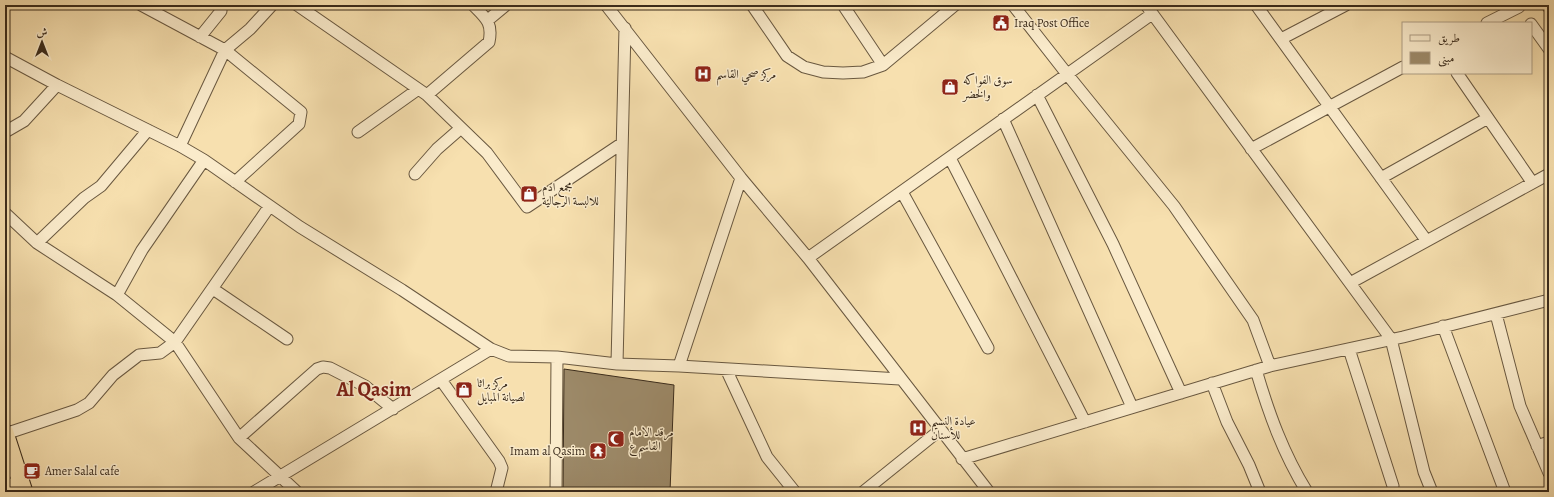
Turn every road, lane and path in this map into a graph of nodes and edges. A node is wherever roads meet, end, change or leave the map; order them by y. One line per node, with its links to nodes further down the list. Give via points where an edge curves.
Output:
1 (142, 5): 23 (street)
2 (221, 5): 23 (street, via 220,11)
3 (272, 5): 26 (street, via 250,29)
4 (297, 5): 33 (street)
5 (473, 5): 18 (street)
6 (506, 5): 18 (street)
7 (606, 5): 22 (street)
8 (752, 5): 28 (street, via 787,56 804,66 823,72 842,73 863,72)
9 (843, 5): 28 (street)
10 (1013, 5): 30 (street)
11 (1256, 5): 24 (street)
12 (1346, 5): 24 (street)
13 (1547, 5): 16 (street)
14 (951, 6): 28 (street)
15 (1518, 6): 19 (street); 20 (street)
16 (1549, 8)
17 (1149, 9): 30 (street); 44 (street)
18 (488, 20): 33 (street, via 491,32 489,42)
19 (1489, 22)
20 (1530, 22)
21 (1532, 24): 25 (street)
22 (625, 28): 42 (street); 49 (street)
23 (200, 37): 26 (street)
24 (1281, 39): 35 (street)
25 (1549, 49)
26 (225, 50): 43 (street); 51 (street, via 301,112 299,124)
27 (5, 57): 32 (street)
28 (884, 65)
29 (1402, 68): 35 (street)
30 (1067, 74): 34 (street); 74 (street, via 1174,206 1253,320)
31 (1458, 74): 36 (street)
32 (57, 85): 39 (street); 40 (street, via 24,121)
33 (422, 92): 38 (street); 41 (street)
34 (1037, 95): 37 (street); 80 (street, via 1112,244)
35 (1329, 107): 44 (street); 50 (street)
36 (1488, 118): 50 (street); 52 (street)
37 (1003, 119): 45 (street); 81 (street)
38 (461, 128): 42 (street, via 488,153 527,207); 47 (street)
39 (148, 130): 43 (street); 57 (street, via 101,186 84,198)
40 (5, 132)
41 (358, 132)
42 (621, 144): 72 (street)
43 (180, 146): 46 (street)
44 (1251, 148): 59 (street)
45 (950, 158): 53 (street); 83 (street)
46 (204, 160): 51 (street); 61 (street, via 142,250)
47 (414, 174)
48 (1549, 174): 52 (street)
49 (741, 178): 58 (street); 73 (street)
50 (1381, 178): 56 (street)
51 (234, 182): 54 (street)
52 (1532, 182): 56 (street)
53 (902, 192): 58 (street); 68 (street)
54 (269, 207): 60 (street); 69 (street)
55 (5, 213): 57 (street)
56 (1426, 240): 59 (street)
57 (37, 243): 61 (street)
58 (808, 258): 77 (street)
59 (1350, 283): 66 (street)
60 (213, 289): 65 (street); 67 (street)
61 (117, 295): 67 (street)
62 (1549, 300): 63 (street)
63 (1496, 314): 64 (street); 88 (street, via 1520,406)
64 (1443, 326): 66 (street); 106 (street)
65 (287, 339)
66 (1391, 339): 70 (street); 105 (street, via 1424,472)
67 (175, 342): 85 (street, via 160,353 139,355 113,375 89,403); 86 (street)
68 (988, 348)
69 (491, 349): 71 (street, via 509,356); 78 (street)
70 (1349, 349): 74 (street); 93 (street)
71 (557, 357): 72 (street); 99 (street)
72 (617, 364): 73 (street)
73 (679, 366): 75 (street)
74 (1270, 366): 76 (street)
75 (726, 369): 77 (street); 100 (street, via 767,457)
76 (1256, 370): 79 (street); 104 (street, via 1267,408 1291,466)
77 (900, 379): 84 (street)
78 (441, 380): 82 (street); 98 (street, via 499,461 502,468)
79 (1212, 383): 80 (street); 103 (street)
80 (1181, 393): 81 (street)
81 (1132, 408): 83 (street)
82 (393, 409): 86 (street, via 365,386 323,367 317,369); 91 (street)
83 (1085, 422): 89 (street)
84 (940, 430): 89 (street); 101 (street)
85 (5, 434): 95 (highway)
86 (239, 438): 91 (street)
87 (1549, 442): 88 (street)
88 (1537, 446): 90 (street)
89 (962, 459): 102 (street)
90 (1549, 473)
91 (279, 477): 96 (street); 97 (street)
92 (5, 485): 94 (highway)
93 (1393, 486)
94 (7, 492)
95 (24, 492)
96 (254, 492)
97 (297, 492)
98 (496, 492)
99 (556, 492)
100 (795, 492)
101 (863, 492)
102 (989, 492)
103 (1260, 492)
104 (1307, 492)
105 (1432, 492)
106 (1505, 492)

